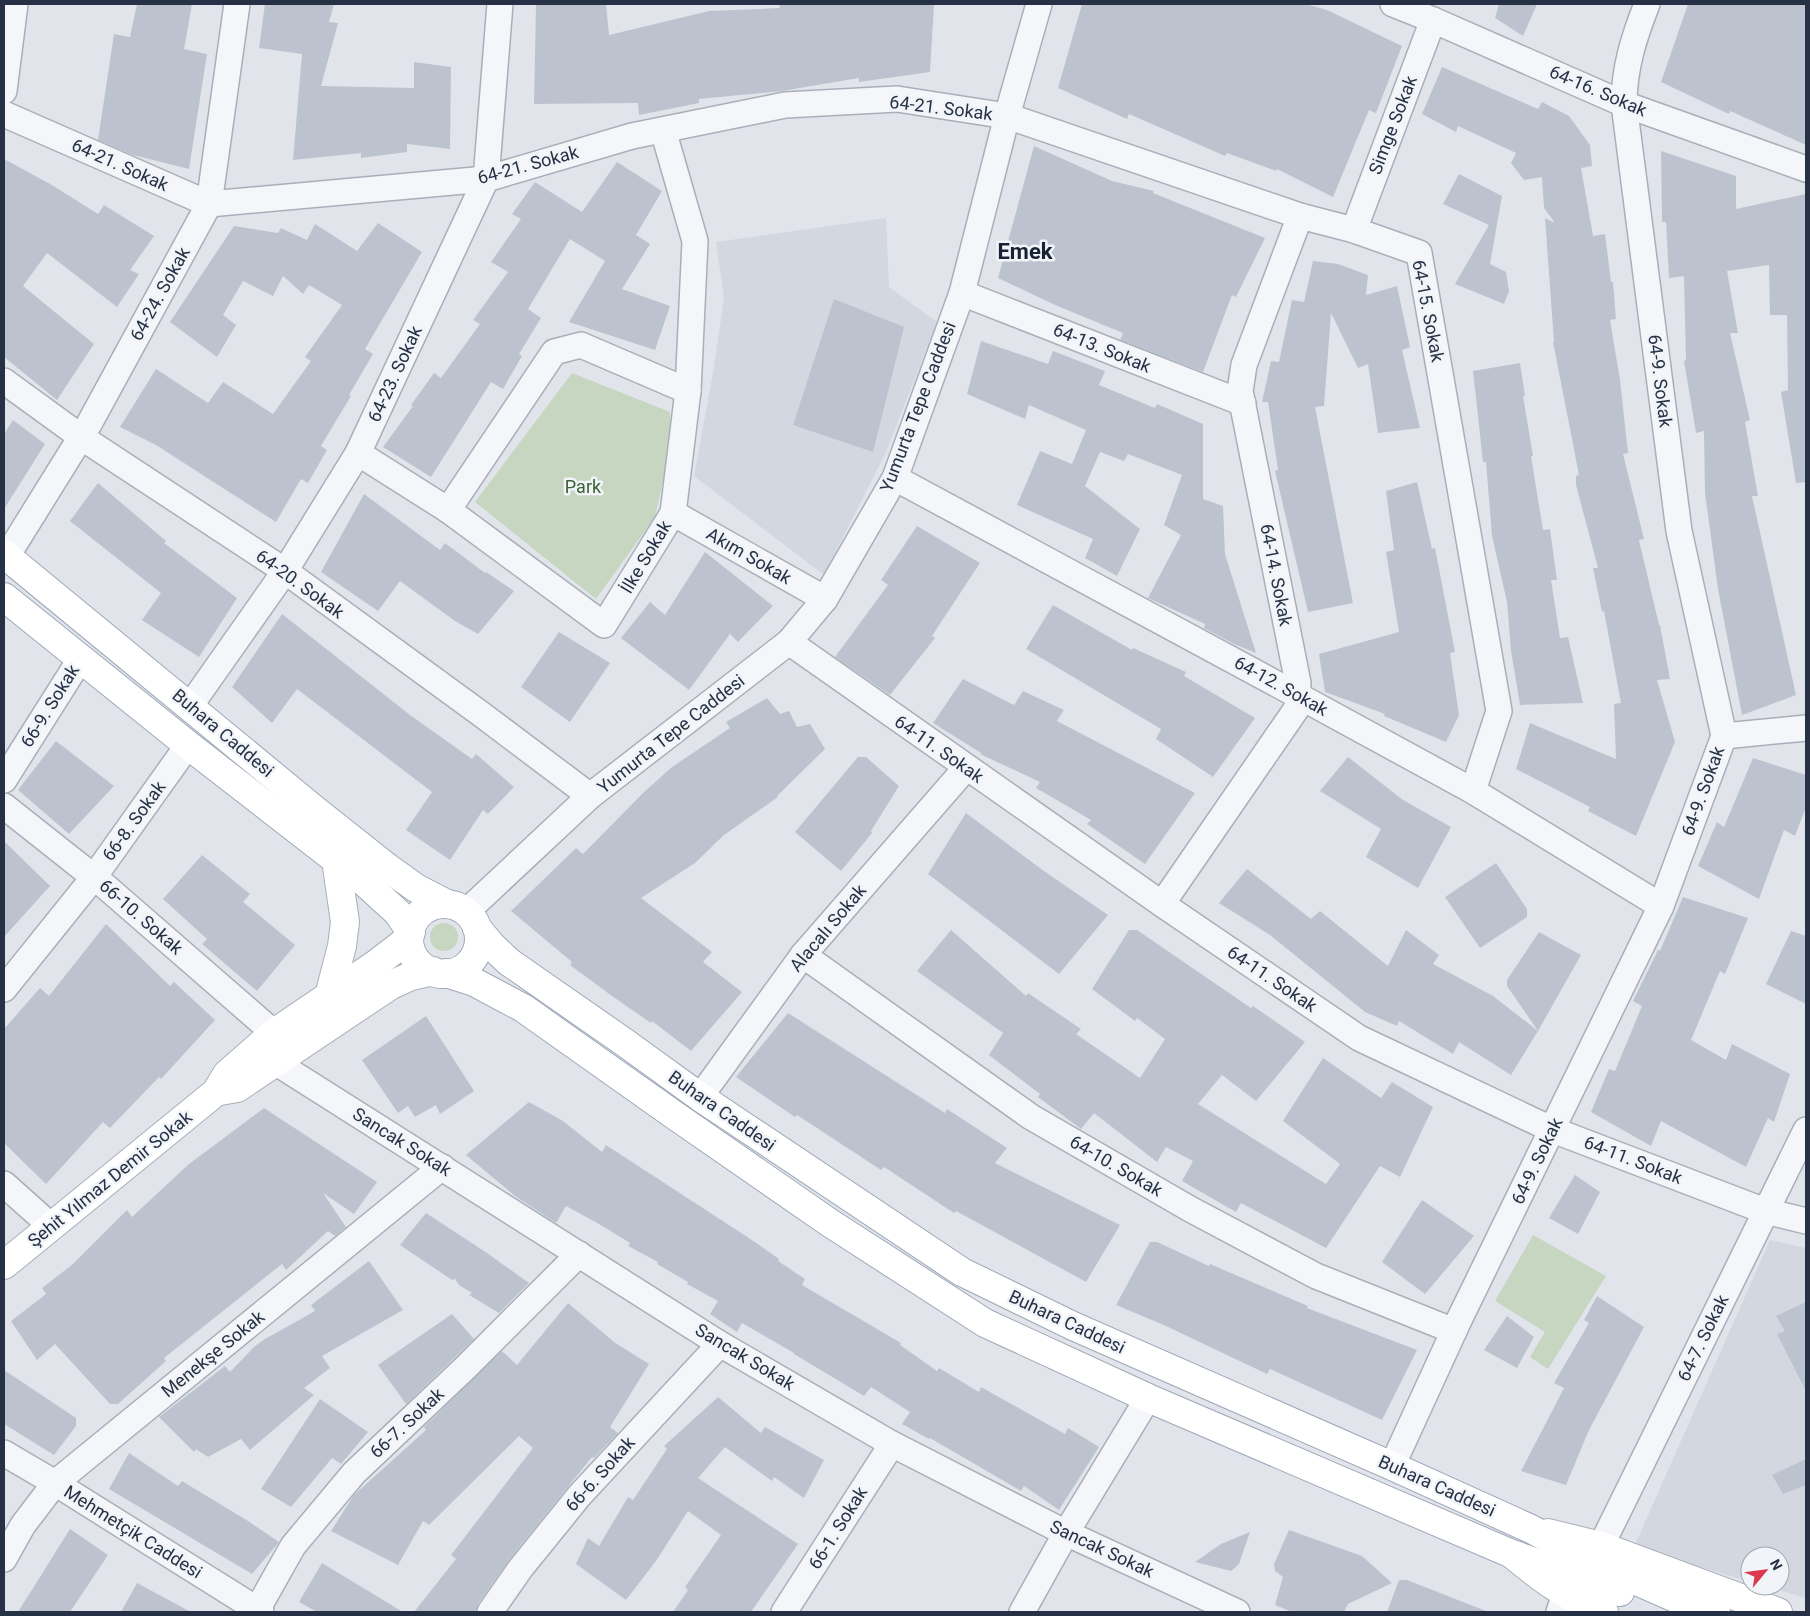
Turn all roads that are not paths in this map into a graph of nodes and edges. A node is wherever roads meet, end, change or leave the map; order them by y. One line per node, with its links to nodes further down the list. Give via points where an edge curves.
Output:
1 (15, 4): 8 (street)
2 (237, 4): 15 (street, 64-24. Sokak)
3 (500, 4): 14 (street, 64-23. Sokak)
4 (1039, 4): 11 (street, Yumurta Tepe Caddesi)
5 (1392, 4): 7 (street, 64-16. Sokak)
6 (1647, 4): 9 (street, 64-9. Sokak, via 1633,39 1624,84)
7 (1433, 20): 9 (street, 64-16. Sokak); 17 (street, Simge Sokak)
8 (4, 91)
9 (1624, 104): 13 (street, 64-16. Sokak); 36 (street, 64-9. Sokak, via 1679,531)
10 (4, 114): 15 (street, 64-21. Sokak)
11 (1007, 116): 12 (street, 64-21. Sokak, via 897,99 785,106); 16 (street, 64-15. Sokak); 18 (street, Yumurta Tepe Caddesi)
12 (663, 130): 14 (street, 64-21. Sokak); 20 (street, İlke Sokak, via 695,241)
13 (1806, 169)
14 (486, 179): 15 (street, 64-21. Sokak); 23 (street, 64-23. Sokak)
15 (209, 204): 22 (street, 64-24. Sokak)
16 (1300, 216): 17 (street, 64-15. Sokak); 21 (street, 64-14. Sokak, via 1244,365 1240,391)
17 (1354, 230): 40 (street, 64-15. Sokak, via 1419,253 1499,710)
18 (962, 293): 21 (street, 64-13. Sokak); 24 (street, Yumurta Tepe Caddesi)
19 (4, 381): 22 (street, 64-20. Sokak)
20 (688, 391): 25 (street, via 581,344 554,352); 26 (street, İlke Sokak)
21 (1243, 403): 33 (street, 64-14. Sokak)
22 (82, 437): 27 (street, 64-24. Sokak); 28 (street, 64-20. Sokak)
23 (358, 453): 25 (street, İlke Sokak); 28 (street, 64-23. Sokak)
24 (895, 478): 30 (street, Yumurta Tepe Caddesi); 33 (street, 64-12. Sokak)
25 (448, 510): 26 (street, İlke Sokak, via 604,625)
26 (673, 513): 30 (street, Akım Sokak)
27 (5, 555): 34 (main road, Buhara Caddesi)
28 (285, 572): 34 (street, 64-23. Sokak); 41 (street, 64-20. Sokak)
29 (4, 597): 32 (main road, Buhara Caddesi)
30 (825, 599): 31 (street, Yumurta Tepe Caddesi)
31 (788, 642): 38 (street, 64-11. Sokak); 41 (street, Yumurta Tepe Caddesi)
32 (80, 658): 37 (main road, Buhara Caddesi); 39 (street, 66-9. Sokak)
33 (1298, 694): 40 (street, 64-12. Sokak); 45 (street, 64-14. Sokak, via 1297,708)
34 (190, 706): 47 (main road, Buhara Caddesi, via 405,881)
35 (1806, 728): 36 (street)
36 (1724, 736): 46 (street, 64-9. Sokak)
37 (188, 745): 43 (main road, Buhara Caddesi); 44 (street, 66-8. Sokak)
38 (966, 768): 45 (street, 64-11. Sokak); 49 (street, Alacalı Sokak)
39 (4, 780)
40 (1473, 791): 46 (street, 64-12. Sokak)
41 (590, 796): 47 (street, Yumurta Tepe Caddesi)
42 (4, 806): 44 (street, 66-10. Sokak)
43 (336, 860): 48 (main road, Buhara Caddesi, via 392,907); 52 (main road, via 345,922)
44 (94, 877): 51 (street, 66-8. Sokak); 53 (street, 66-10. Sokak)
45 (1162, 904): 55 (street, 64-11. Sokak, via 1359,1038)
46 (1661, 906): 55 (street, 64-9. Sokak)
47 (463, 914): 48 (main road, via 434,906 422,912); 50 (main road, via 479,934 478,948 471,961 460,970); 54 (main road, Buhara Caddesi, via 509,962)
48 (410, 933): 50 (main road, via 413,954 421,964); 52 (main road, Şehit Yılmaz Demir Sokak, via 393,951)
49 (803, 955): 54 (street, Alacalı Sokak); 64 (street, 64-10. Sokak, via 1032,1117 1182,1204 1316,1276)
50 (440, 972): 53 (main road, Şehit Yılmaz Demir Sokak, via 411,976); 66 (main road, Buhara Caddesi, via 474,982 523,1008 765,1178 985,1324)
51 (4, 989)
52 (329, 996): 53 (main road, Şehit Yılmaz Demir Sokak)
53 (270, 1047): 57 (street, Sancak Sokak); 61 (main road, Şehit Yılmaz Demir Sokak, via 237,1088 216,1092)
54 (700, 1097): 69 (main road, Buhara Caddesi, via 962,1272 1074,1326)
55 (1553, 1130): 59 (street, 64-11. Sokak); 64 (street, 64-9. Sokak)
56 (1806, 1130): 59 (street, 64-7. Sokak)
57 (442, 1167): 62 (street, Sancak Sokak); 70 (street, Menekşe Sokak)
58 (4, 1184): 61 (street)
59 (1765, 1211): 60 (street, 64-11. Sokak); 73 (street, 64-7. Sokak)
60 (1806, 1222)
61 (51, 1226): 63 (main road, Şehit Yılmaz Demir Sokak)
62 (579, 1254): 65 (street, Sancak Sokak); 77 (street, 66-7. Sokak, via 354,1473 293,1546)
63 (4, 1265)
64 (1454, 1331): 69 (street, 64-9. Sokak)
65 (720, 1344): 67 (street, Sancak Sokak); 78 (street, 66-6. Sokak, via 579,1496)
66 (1148, 1398): 72 (street); 74 (main road, Buhara Caddesi)
67 (892, 1444): 72 (street, Sancak Sokak); 79 (street, 66-1. Sokak)
68 (4, 1453): 70 (street, Mehmetçik Caddesi)
69 (1392, 1466): 71 (main road, Buhara Caddesi)
70 (56, 1483): 75 (street, Menekşe Sokak, via 23,1525); 77 (street, Mehmetçik Caddesi)
71 (1530, 1529): 73 (main road); 84 (main road, Buhara Caddesi, via 1593,1562 1682,1601)
72 (1066, 1533): 80 (street); 81 (street, Sancak Sokak)
73 (1601, 1546): 85 (main road)
74 (1512, 1554): 76 (main road, via 1541,1578); 83 (main road, Buhara Caddesi)
75 (4, 1559)
76 (1562, 1603): 82 (main road)
77 (259, 1611)
78 (490, 1612)
79 (784, 1612)
80 (1022, 1612)
81 (1238, 1612)
82 (1604, 1612)
83 (1674, 1612)
84 (1716, 1612)
85 (1778, 1612)

